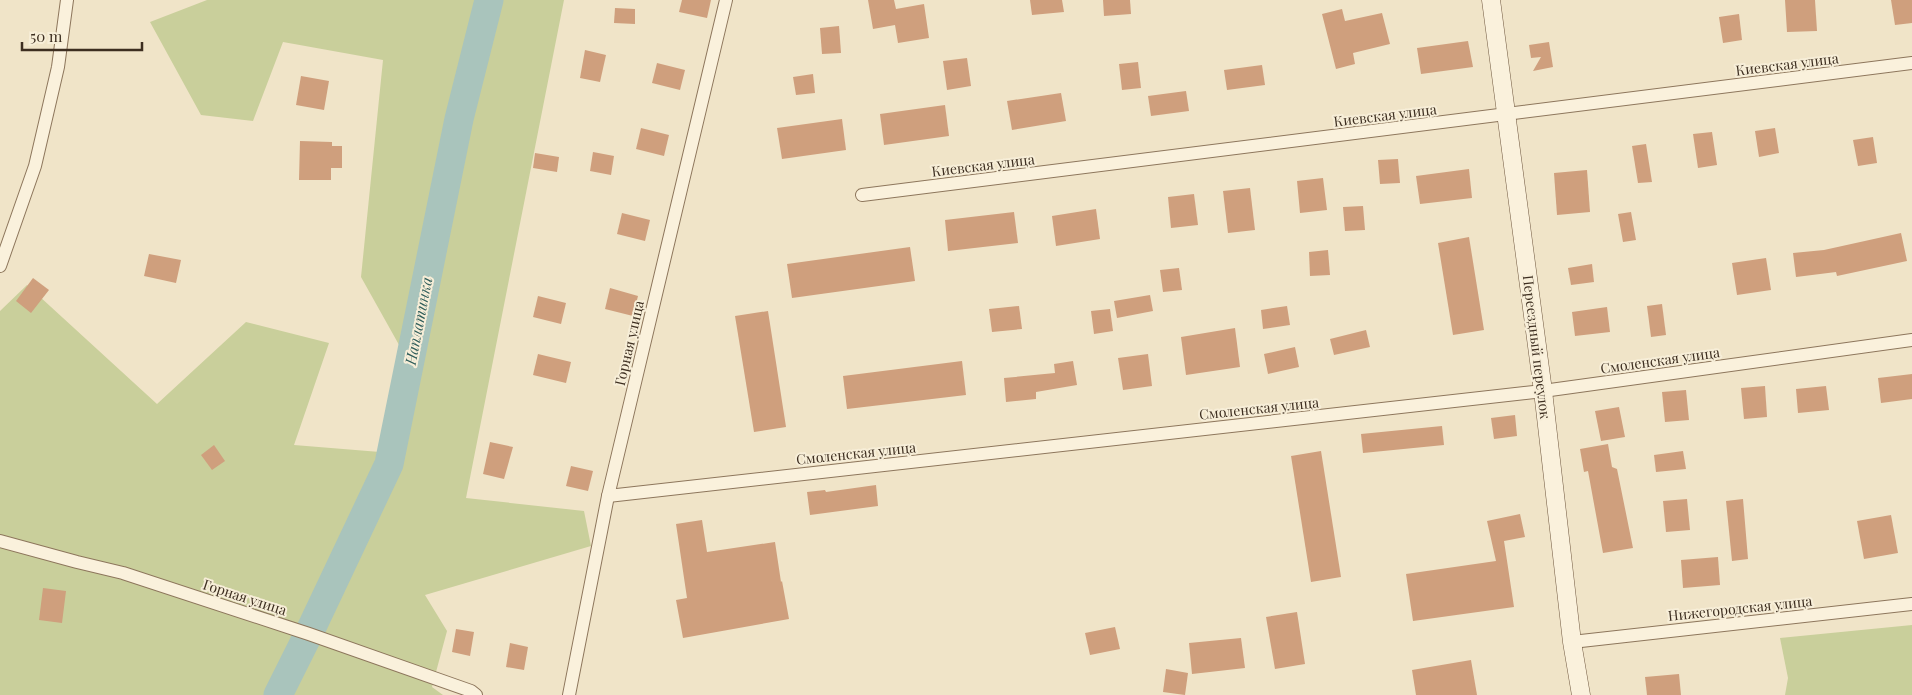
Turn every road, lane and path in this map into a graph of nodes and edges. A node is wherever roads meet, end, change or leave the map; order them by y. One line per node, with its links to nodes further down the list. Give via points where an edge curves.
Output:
1 (67, 0): 7 (street, via 58,67 35,166)
2 (726, 0): 10 (street, Горная улица)
3 (1491, 0): 5 (street, Переездный переулок)
4 (1912, 63): 5 (street, Киевская улица)
5 (1507, 114): 6 (street, Киевская улица); 9 (street, Переездный переулок)
6 (862, 195)
7 (0, 266)
8 (1912, 340): 9 (street, Смоленская улица)
9 (1543, 391): 10 (street, Смоленская улица); 13 (street, Переездный переулок)
10 (608, 496): 15 (street, Горная улица)
11 (0, 541): 14 (street, Горная улица, via 142,579 309,634)
12 (1912, 604): 13 (street, Нижегородская улица)
13 (1572, 642): 16 (street, Переездный переулок)
14 (476, 695)
15 (569, 695)
16 (1582, 695)

